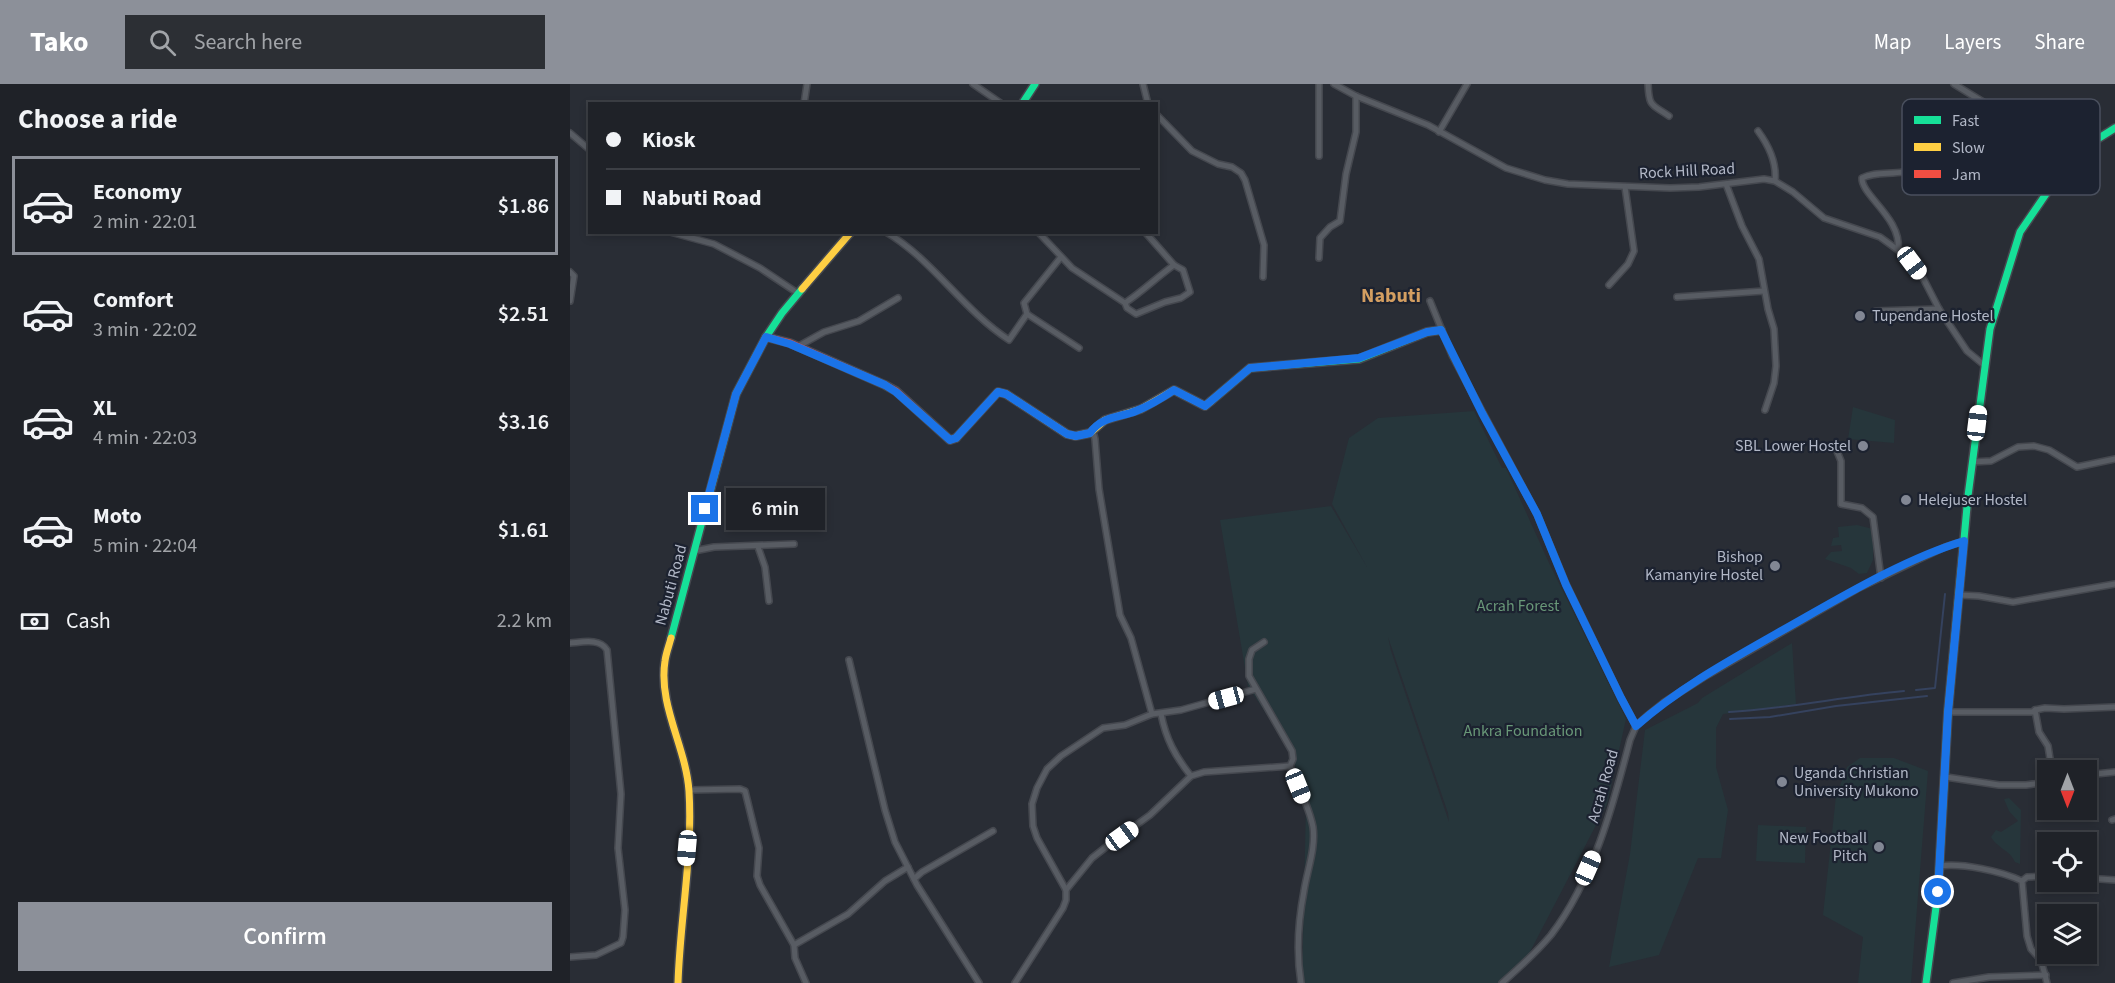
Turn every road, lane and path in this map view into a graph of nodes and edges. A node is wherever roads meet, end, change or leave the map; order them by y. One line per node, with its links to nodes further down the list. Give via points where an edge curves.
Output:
1 (807, 84): 12 (street)
2 (973, 84): 13 (street)
3 (1035, 84): 14 (street)
4 (1143, 84): 15 (street)
5 (1319, 84): 24 (street)
6 (1334, 84): 10 (street, Rock Hill Road)
7 (1467, 84): 20 (street)
8 (1648, 84): 17 (street, via 1652,105)
9 (1954, 84): 11 (street)
10 (1356, 96): 20 (street, Rock Hill Road); 37 (street, via 1356,132 1340,221 1320,238)
11 (1976, 99)
12 (804, 102)
13 (999, 102)
14 (1023, 102)
15 (1148, 102)
16 (1158, 116): 40 (street, via 1192,151 1241,173 1264,245)
17 (1669, 116)
18 (2115, 128): 22 (street)
19 (1758, 131): 26 (street, via 1773,159)
20 (1439, 132): 28 (street, Rock Hill Road, via 1524,175 1568,184)
21 (570, 133): 23 (street)
22 (2100, 137)
23 (588, 148)
24 (1319, 156)
25 (1902, 173): 35 (street, via 1867,176 1861,181 1896,231)
26 (1775, 181): 27 (street, Rock Hill Road); 35 (street, via 1824,218 1880,237)
27 (1726, 184): 28 (street, Rock Hill Road); 42 (street, via 1759,259)
28 (1625, 187): 41 (street, via 1634,251)
29 (2045, 195): 56 (street, via 2019,232 1990,328)
30 (678, 234): 43 (street, via 721,248)
31 (849, 234): 43 (street, Nabuti Road)
32 (889, 234): 51 (street, via 1009,340)
33 (1040, 234): 36 (street)
34 (1147, 234): 38 (street)
35 (1898, 249): 49 (street, via 1922,276)
36 (1061, 257): 48 (street); 51 (street, via 1024,303)
37 (1319, 258)
38 (1174, 265): 48 (street); 48 (street, via 1183,270 1190,292 1136,314)
39 (570, 272): 46 (street, via 574,276)
40 (1263, 277)
41 (1609, 285)
42 (1764, 291): 44 (street); 57 (street, via 1776,348 1774,383)
43 (799, 294): 53 (street, Nabuti Road)
44 (1677, 297)
45 (898, 298): 54 (street, via 859,321 824,332)
46 (570, 301)
47 (1430, 301): 52 (street)
48 (1125, 303)
49 (1939, 309): 50 (street); 56 (street, via 1967,351)
50 (1876, 311)
51 (1027, 314): 55 (street)
52 (1441, 330): 58 (street, via 1359,358 1250,368 1205,406 1174,390 1136,411 1096,424); 79 (street, via 1537,514 1566,585)
53 (766, 337): 54 (street); 65 (street, Nabuti Road, via 736,394)
54 (797, 347): 58 (street, via 896,392 950,440 998,392 1067,434)
55 (1079, 348)
56 (1984, 365): 61 (street)
57 (1765, 410)
58 (1090, 433): 77 (street, via 1095,439 1099,489 1120,615 1131,638)
59 (1836, 449): 66 (street, via 1841,461 1841,504 1862,508 1873,517)
60 (2115, 459): 61 (street, via 2077,466 2049,450 2025,446 1991,461)
61 (1972, 462): 62 (street)
62 (1964, 541): 66 (street, Acrah Road); 68 (street)
63 (794, 544): 64 (street)
64 (758, 547): 65 (street); 69 (street)
65 (694, 551): 87 (street, Nabuti Road, via 665,661 666,694)
66 (1881, 578): 79 (street, Acrah Road, via 1815,611 1704,677)
67 (2115, 584): 68 (street, via 2013,602)
68 (1959, 595): 76 (street)
69 (769, 601)
70 (1264, 642): 73 (street, via 1252,650 1249,659 1249,676)
71 (570, 643): 98 (street, via 598,642 607,650 621,794 618,848 625,910 621,943 596,955)
72 (849, 660): 90 (street, via 885,810)
73 (1256, 689): 78 (street); 81 (street, via 1292,751)
74 (2115, 707): 75 (street)
75 (2035, 710): 76 (street); 80 (street)
76 (1948, 712): 85 (street)
77 (1152, 714): 78 (street); 96 (street, via 1125,725 1103,728 1061,756 1042,776 1032,804 1034,831)
78 (1161, 714): 84 (street, via 1168,742)
79 (1636, 726): 105 (street, Acrah Road, via 1601,840 1570,904 1549,936)
80 (2050, 760)
81 (1290, 766): 84 (street); 104 (street, via 1313,828 1298,938)
82 (2115, 772): 83 (street)
83 (2097, 774)
84 (1191, 776): 96 (street, via 1150,815 1092,858)
85 (1946, 777): 86 (street, via 1999,785); 89 (street)
86 (2037, 784)
87 (688, 790): 97 (street, via 745,791 759,848 757,876); 100 (street, Nabuti Road)
88 (993, 831): 92 (street)
89 (1940, 866): 94 (street, via 1962,865); 106 (street)
90 (908, 867): 92 (street); 97 (street, via 885,881 848,914)
91 (2037, 877): 94 (street)
92 (914, 879): 102 (street)
93 (2097, 879): 95 (street)
94 (2022, 880): 99 (street, via 2029,943)
95 (2115, 880)
96 (1066, 890): 103 (street, via 1063,908)
97 (794, 945): 101 (street)
98 (570, 957)
99 (2046, 975): 107 (street); 108 (street)
100 (678, 983)
101 (806, 983)
102 (980, 983)
103 (1015, 983)
104 (1301, 983)
105 (1502, 983)
106 (1926, 983)
107 (1953, 983)
108 (2047, 983)

